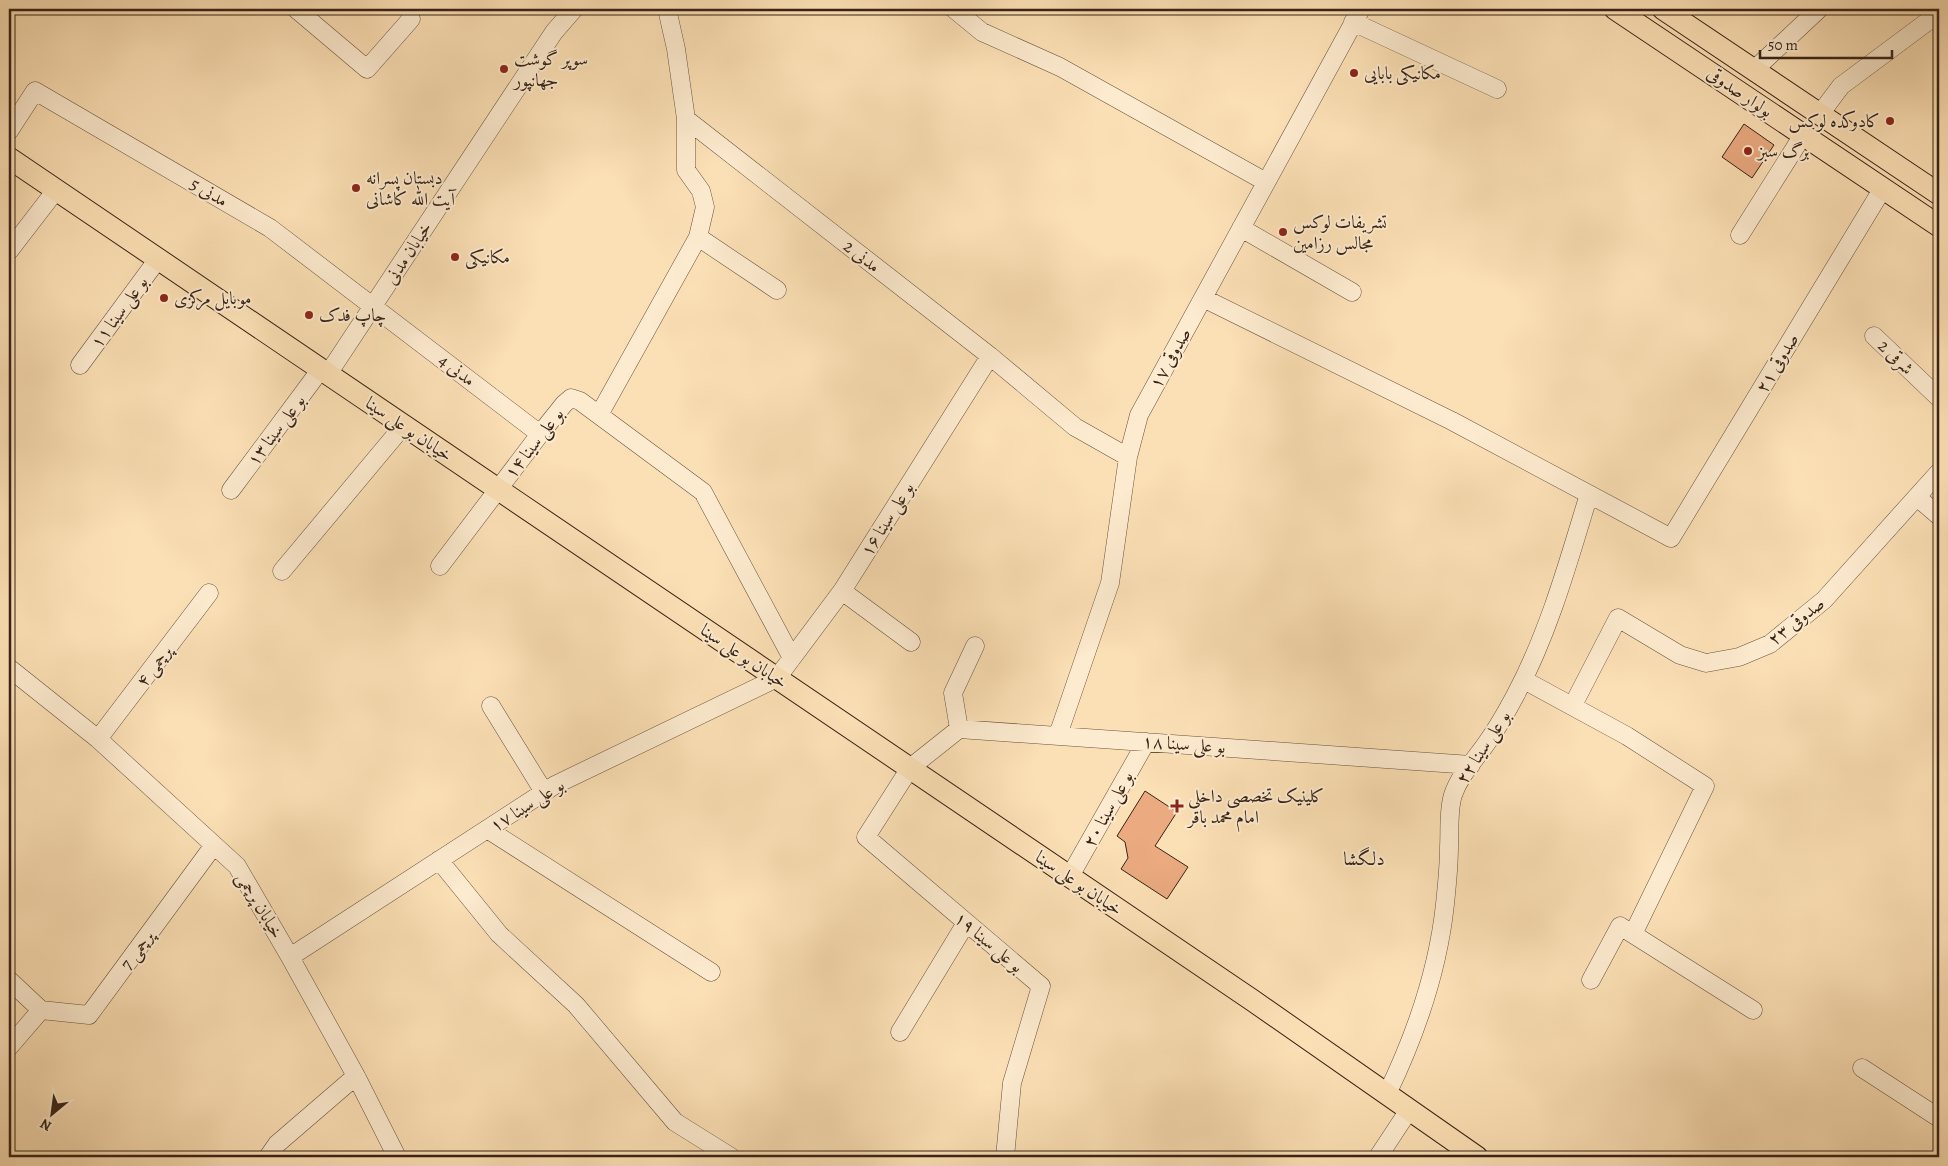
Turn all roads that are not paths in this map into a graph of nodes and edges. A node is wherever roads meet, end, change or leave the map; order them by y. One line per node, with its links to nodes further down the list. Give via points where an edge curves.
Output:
1 (296, 9): 10 (street, via 367,69)
2 (574, 9): 31 (street, خیابان مدنی, via 554,32)
3 (667, 9): 14 (street)
4 (954, 9): 18 (street, via 982,32 1060,67)
5 (1615, 9): 16 (main road, بولوار صدوقی)
6 (1662, 9): 11 (main road, بولوار صدوقی)
7 (1819, 9): 11 (street)
8 (1939, 13): 13 (street, via 1841,86)
9 (1357, 16): 12 (street); 18 (street, صدوقی ۱۷)
10 (412, 19)
11 (1754, 70): 13 (main road, بولوار صدوقی)
12 (1497, 89)
13 (1820, 114): 21 (main road, بولوار صدوقی)
14 (686, 119): 25 (street, via 686,170 701,191 705,207); 33 (street, مدنی 2)
15 (9, 131): 31 (street, مدنی 5, via 35,91 270,228)
16 (1803, 135): 19 (main road, بولوار صدوقی); 24 (street)
17 (9, 158): 20 (main road, خیابان بو علی سینا)
18 (1266, 182): 23 (street, صدوقی ۱۷)
19 (1883, 188): 22 (main road, بولوار صدوقی); 44 (street, صدوقی ۲۱, via 1672,538)
20 (56, 190): 26 (street); 27 (main road, خیابان بو علی سینا)
21 (1939, 194)
22 (1939, 226)
23 (1241, 228): 29 (street); 30 (street, صدوقی ۱۷)
24 (1740, 235)
25 (698, 237): 28 (street); 37 (street)
26 (9, 251)
27 (158, 259): 34 (street, بو علی سینا ۱۱); 35 (main road, خیابان بو علی سینا)
28 (777, 290)
29 (1352, 292)
30 (1203, 298): 40 (street, صدوقی ۱۷, via 1139,415); 44 (street, via 1452,421)
31 (373, 307): 35 (street, خیابان مدنی); 39 (street, مدنی 4)
32 (1874, 336): 36 (street, شرقی 2)
33 (990, 356): 40 (street, مدنی 2, via 1076,427); 49 (street, بو علی سینا ۱۶)
34 (80, 365)
35 (325, 372): 38 (main road, خیابان بو علی سینا); 43 (street, بو علی سینا ۱۳)
36 (1939, 398)
37 (599, 416): 39 (street, بو علی سینا ۱۴, via 571,398); 53 (street, via 703,492)
38 (404, 426): 42 (main road, خیابان بو علی سینا); 48 (street)
39 (540, 434): 42 (street, بو علی سینا ۱۴)
40 (1128, 457): 60 (street, صدوقی ۱۷, via 1110,583)
41 (1939, 472): 45 (street, صدوقی ۲۳)
42 (498, 489): 47 (street, بو علی سینا ۱۴); 55 (main road, خیابان بو علی سینا)
43 (231, 490)
44 (1589, 494): 56 (street, بو علی سینا ۲۲, via 1555,608)
45 (1917, 497): 46 (street); 57 (street, صدوقی ۲۳, via 1824,600 1770,644 1739,657 1706,663 1680,655 1618,618)
46 (1939, 516)
47 (440, 566)
48 (282, 571)
49 (842, 591): 51 (street); 53 (street, بو علی سینا ۱۶)
50 (209, 592): 61 (street, پرچمی ۴)
51 (911, 642)
52 (975, 646): 59 (street, via 953,693)
53 (792, 658): 55 (street, بو علی سینا ۱۶)
54 (9, 668): 61 (street, خیابان پرچمی)
55 (777, 678): 64 (main road, خیابان بو علی سینا); 65 (street, بو علی سینا ۱۷)
56 (1524, 680): 57 (street); 63 (street, بو علی سینا ۲۲, via 1489,741)
57 (1574, 705): 71 (street, via 1705,786)
58 (491, 706): 65 (street)
59 (959, 729): 60 (street, بو علی سینا ۱۸); 64 (street)
60 (1058, 736): 62 (street, بو علی سینا ۱۸)
61 (98, 740): 67 (street, خیابان پرچمی)
62 (1146, 742): 63 (street, بو علی سینا ۱۸); 69 (street, بو علی سینا ۲۰)
63 (1471, 764): 82 (street, بو علی سینا ۲۲, via 1452,797 1449,872 1434,968 1421,1015)
64 (910, 768): 69 (main road, خیابان بو علی سینا); 70 (street, بو علی سینا ۱۹, via 866,837)
65 (544, 792): 66 (street, بو علی سینا ۱۷)
66 (487, 829): 68 (street, بو علی سینا ۱۷); 73 (street)
67 (214, 845): 72 (street, خیابان پرچمی, via 237,866); 76 (street, پرچمی 7, via 89,1015)
68 (439, 860): 72 (street, بو علی سینا ۱۷); 87 (street, via 499,934 576,1006 675,1122)
69 (1070, 876): 82 (main road, خیابان بو علی سینا)
70 (966, 923): 78 (street); 88 (street, بو علی سینا ۱۹, via 1041,986 1012,1083)
71 (1633, 934): 75 (street, via 1620,926); 77 (street)
72 (290, 957): 81 (street, خیابان پرچمی)
73 (711, 972)
74 (9, 980): 76 (street)
75 (1591, 980)
76 (41, 1010): 79 (street)
77 (1753, 1010)
78 (900, 1032)
79 (9, 1047)
80 (1862, 1068): 84 (street)
81 (356, 1076): 85 (street, via 278,1144); 86 (street, خیابان پرچمی)
82 (1387, 1094): 83 (main road, خیابان بو علی سینا)
83 (1409, 1110): 89 (street); 90 (main road, خیابان بو علی سینا)
84 (1939, 1118)
85 (268, 1157)
86 (397, 1157)
87 (731, 1157)
88 (1005, 1157)
89 (1378, 1157)
90 (1477, 1157)

